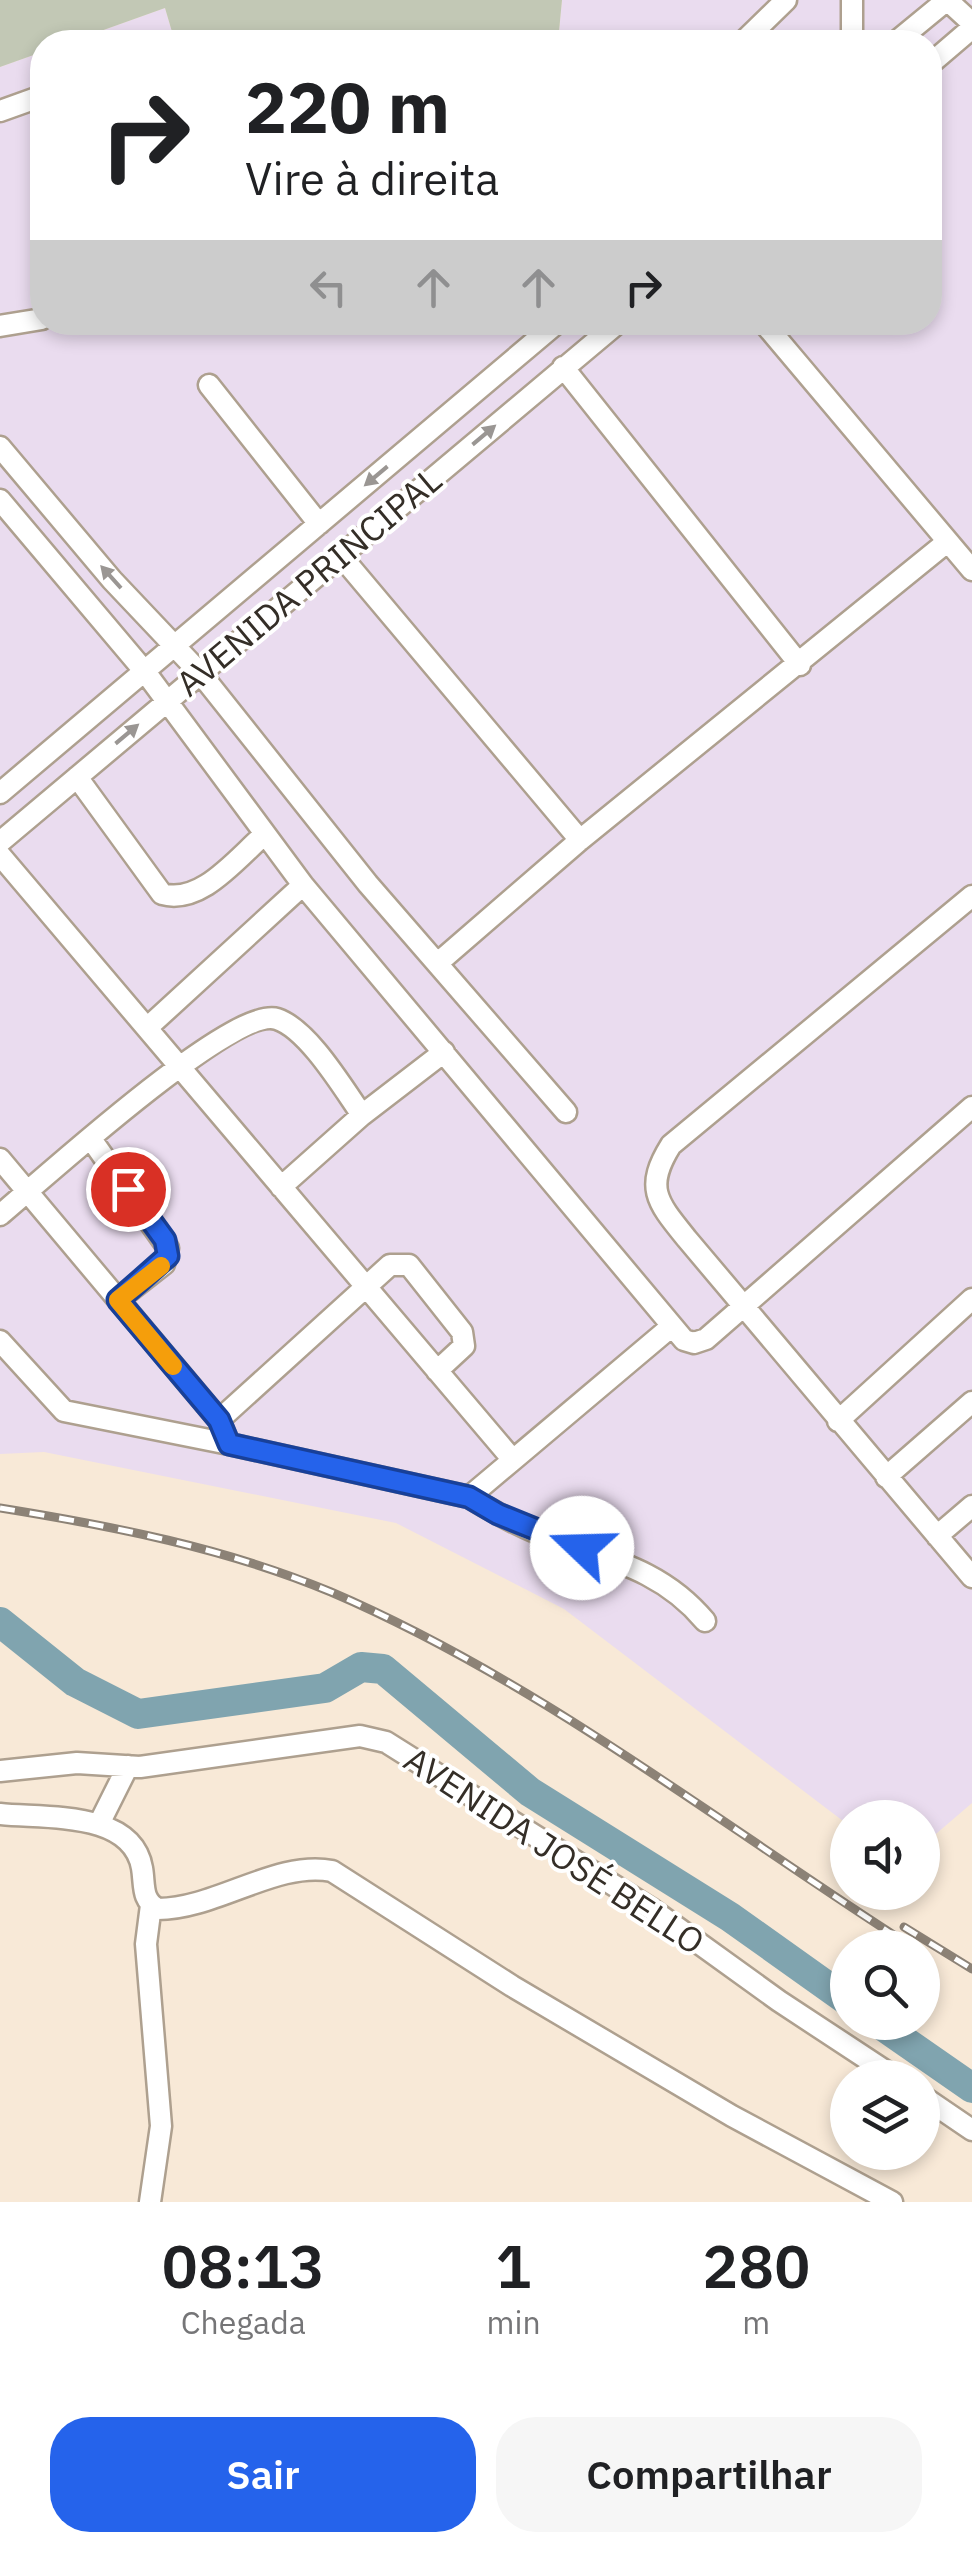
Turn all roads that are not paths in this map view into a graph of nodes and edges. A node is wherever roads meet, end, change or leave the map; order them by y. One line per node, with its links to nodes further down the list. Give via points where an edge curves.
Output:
1 (786, 0): 5 (street)
2 (852, 0): 6 (street)
3 (947, 0): 4 (street); 7 (street)
4 (972, 26): 8 (street)
5 (756, 30)
6 (852, 30)
7 (911, 30)
8 (942, 53)
9 (30, 100): 10 (street)
10 (0, 111)
11 (30, 321): 12 (street)
12 (0, 326)
13 (543, 335): 20 (street, AVENIDA PRINCIPAL, one-way to 20)
14 (602, 335): 16 (street, AVENIDA PRINCIPAL)
15 (774, 335): 21 (street)
16 (563, 368): 23 (street, AVENIDA PRINCIPAL, one-way to 16); 29 (street)
17 (209, 385): 20 (street)
18 (0, 447): 22 (street)
19 (0, 500): 25 (street)
20 (318, 524): 28 (street, AVENIDA PRINCIPAL)
21 (947, 542): 24 (street); 29 (street)
22 (86, 548): 25 (street); 26 (street, one-way to 22)
23 (341, 556): 31 (street, AVENIDA PRINCIPAL); 36 (street)
24 (972, 570)
25 (61, 572): 27 (street)
26 (137, 606): 27 (street); 28 (street)
27 (110, 629): 30 (street)
28 (174, 646): 30 (street, AVENIDA PRINCIPAL); 31 (street)
29 (800, 665): 36 (street)
30 (146, 673): 32 (street); 34 (street, AVENIDA PRINCIPAL)
31 (201, 674): 32 (street, AVENIDA PRINCIPAL); 41 (street, via 368,884)
32 (166, 701): 33 (street, AVENIDA PRINCIPAL, one-way to 32); 35 (street)
33 (76, 777): 35 (street, via 162,894 194,894); 37 (street, AVENIDA PRINCIPAL)
34 (0, 793)
35 (265, 834): 39 (street)
36 (580, 840): 41 (street)
37 (0, 842)
38 (0, 855): 42 (street)
39 (303, 885): 42 (street); 43 (street)
40 (972, 896): 56 (street, via 672,1145 655,1172 668,1216)
41 (439, 962): 46 (street)
42 (147, 1028): 44 (street)
43 (444, 1052): 47 (street); 57 (street)
44 (178, 1066): 47 (street, via 251,1021 278,1019 327,1066); 48 (street); 50 (street)
45 (972, 1107): 56 (street)
46 (566, 1112)
47 (362, 1115): 50 (street)
48 (91, 1138): 51 (street); 55 (street, via 168,1248 164,1264)
49 (0, 1160): 51 (street)
50 (281, 1187): 53 (street)
51 (27, 1192): 52 (street); 55 (street)
52 (0, 1215)
53 (366, 1287): 59 (street); 59 (street, via 390,1265 409,1265 464,1339 460,1352); 61 (street)
54 (972, 1299): 62 (street)
55 (118, 1300): 61 (street)
56 (745, 1304): 57 (street, via 700,1342 684,1340); 62 (street)
57 (672, 1326): 64 (street)
58 (0, 1341): 63 (street, via 64,1411)
59 (437, 1371): 64 (street)
60 (972, 1402): 65 (street)
61 (219, 1420): 63 (street)
62 (838, 1421): 65 (street)
63 (229, 1444): 66 (street)
64 (512, 1460): 66 (street)
65 (886, 1477): 68 (street)
66 (469, 1497): 70 (street, via 555,1540 654,1575)
67 (972, 1506): 68 (street)
68 (938, 1536): 69 (street)
69 (972, 1577)
70 (705, 1621)
71 (128, 1766): 72 (street, AVENIDA JOSÉ BELLO); 74 (street); 76 (street, AVENIDA JOSÉ BELLO, via 360,1736 386,1742 650,1908)
72 (0, 1771)
73 (0, 1814): 74 (street)
74 (99, 1824): 75 (street, via 137,1850)
75 (151, 1905): 79 (street, via 146,1944 161,2126); 80 (street, via 184,1906 300,1870 332,1871 597,2036)
76 (869, 2060)
77 (940, 2108): 78 (street)
78 (972, 2130)
79 (150, 2202)
80 (892, 2202)

